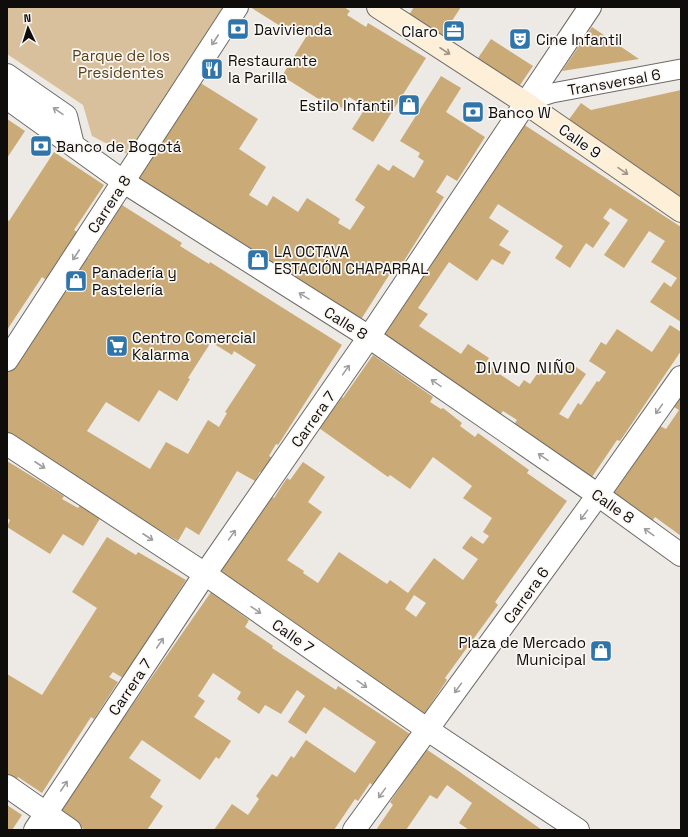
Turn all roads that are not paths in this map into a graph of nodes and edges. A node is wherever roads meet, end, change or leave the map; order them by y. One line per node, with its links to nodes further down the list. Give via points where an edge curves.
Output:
1 (236, 7): 9 (street, Carrera 8, one-way to 9)
2 (378, 7): 7 (main road, Calle 9, one-way to 7)
3 (590, 7): 7 (street, Carrera 7)
4 (681, 69): 7 (street, Transversal 6, via 552,93)
5 (7, 75): 8 (street, one-way to 5, via 66,116)
6 (7, 98): 8 (street, Calle 8)
7 (524, 102): 10 (main road, Calle 9, one-way to 10); 11 (street, Carrera 7)
8 (73, 145): 9 (street, Calle 8)
9 (124, 182): 11 (street, Calle 8, one-way to 9); 12 (street, Carrera 8, one-way to 12)
10 (681, 211)
11 (369, 337): 15 (street, Calle 8, one-way to 11); 17 (street, Carrera 7, one-way to 11)
12 (7, 360)
13 (681, 377): 15 (street, Carrera 6, one-way to 15)
14 (7, 444): 17 (street, Calle 7, one-way to 17)
15 (598, 495): 16 (street, Calle 8, one-way to 15); 18 (street, Carrera 6, one-way to 18)
16 (681, 555)
17 (205, 574): 18 (street, Calle 7, one-way to 18); 20 (street, Carrera 7, one-way to 17)
18 (428, 730): 22 (street, Carrera 6, one-way to 22); 23 (street, Calle 7)
19 (7, 786): 20 (street)
20 (41, 821): 21 (street)
21 (70, 830)
22 (354, 830)
23 (578, 830)

